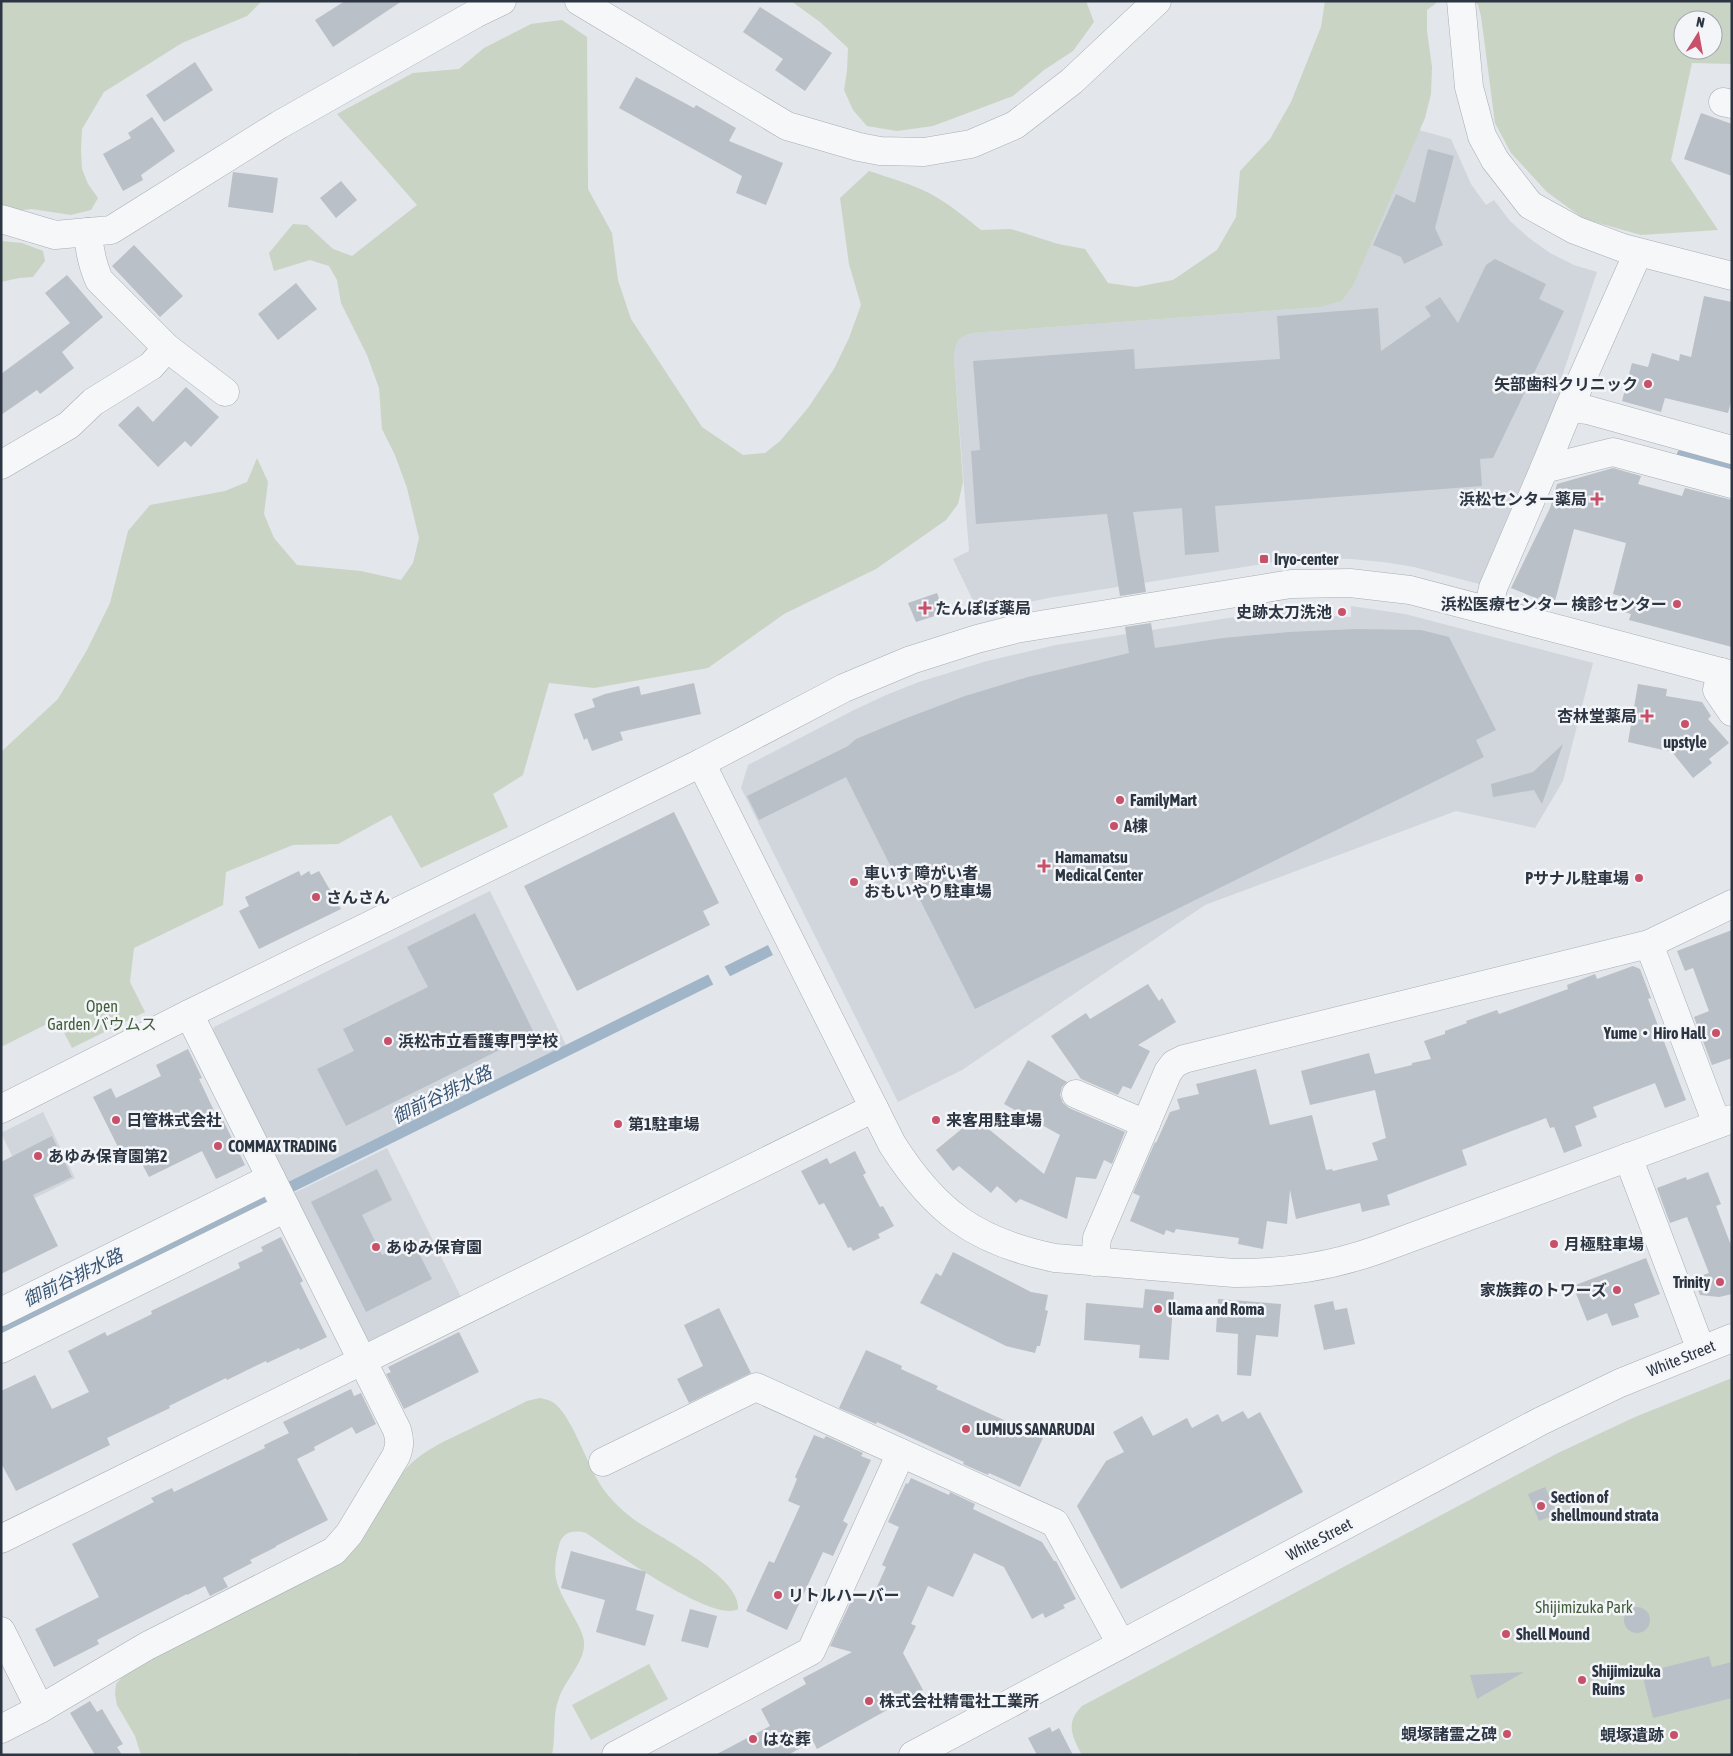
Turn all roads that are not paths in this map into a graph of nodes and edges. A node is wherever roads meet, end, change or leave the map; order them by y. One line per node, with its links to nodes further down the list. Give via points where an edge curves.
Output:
1 (502, 1): 6 (street, via 279,125 111,230)
2 (579, 1): 3 (street, via 786,126 880,151 924,152 971,144 1015,125 1072,81)
3 (1157, 1)
4 (1461, 1): 8 (street, via 1469,87 1482,136 1495,160 1530,205 1576,230 1623,248)
5 (1, 219): 6 (street, via 55,235)
6 (88, 232): 9 (street, via 89,248 99,280)
7 (1633, 264): 11 (street)
8 (1732, 276)
9 (167, 348): 10 (street); 13 (street, via 151,366 93,402 69,424)
10 (225, 392)
11 (1569, 408): 12 (street, via 1588,410); 14 (street)
12 (1732, 450)
13 (1, 465)
14 (1544, 469): 15 (street, via 1613,452); 16 (street, via 1493,588)
15 (1732, 484)
16 (1488, 610): 17 (street); 19 (street, via 1380,585 1320,582 1052,622 977,639 902,663 844,688)
17 (1726, 674): 18 (street, via 1717,690)
18 (1732, 712)
19 (701, 762): 22 (street); 24 (street)
20 (1732, 904): 21 (street)
21 (1649, 944): 26 (street); 27 (street, via 1184,1059 1168,1072)
22 (189, 1014): 25 (street); 29 (street)
23 (1076, 1094): 27 (street)
24 (874, 1108): 31 (street, via 892,1144 926,1192 972,1229 1027,1252); 36 (street)
25 (1, 1109)
26 (1724, 1121): 28 (street)
27 (1146, 1124): 31 (street, via 1097,1238)
28 (1628, 1157): 31 (street, via 1350,1260 1321,1266 1234,1273); 35 (street)
29 (271, 1178): 30 (street); 32 (street)
30 (286, 1208): 34 (street); 36 (street)
31 (1095, 1262)
32 (1, 1312)
33 (1732, 1338): 35 (street, White Street)
34 (1, 1349)
35 (1701, 1350): 41 (street, White Street, via 1620,1383 1541,1421)
36 (362, 1360): 39 (street); 42 (street, via 400,1438 396,1456 342,1543 324,1557 147,1646)
37 (901, 1453): 38 (street, via 756,1387); 41 (street, via 1055,1523); 45 (street, via 811,1651)
38 (603, 1462)
39 (1, 1539)
40 (1, 1631): 42 (street)
41 (1121, 1644): 44 (street, White Street)
42 (40, 1709): 43 (street)
43 (1, 1729)
44 (953, 1745): 46 (street, White Street)
45 (616, 1755)
46 (913, 1755)

